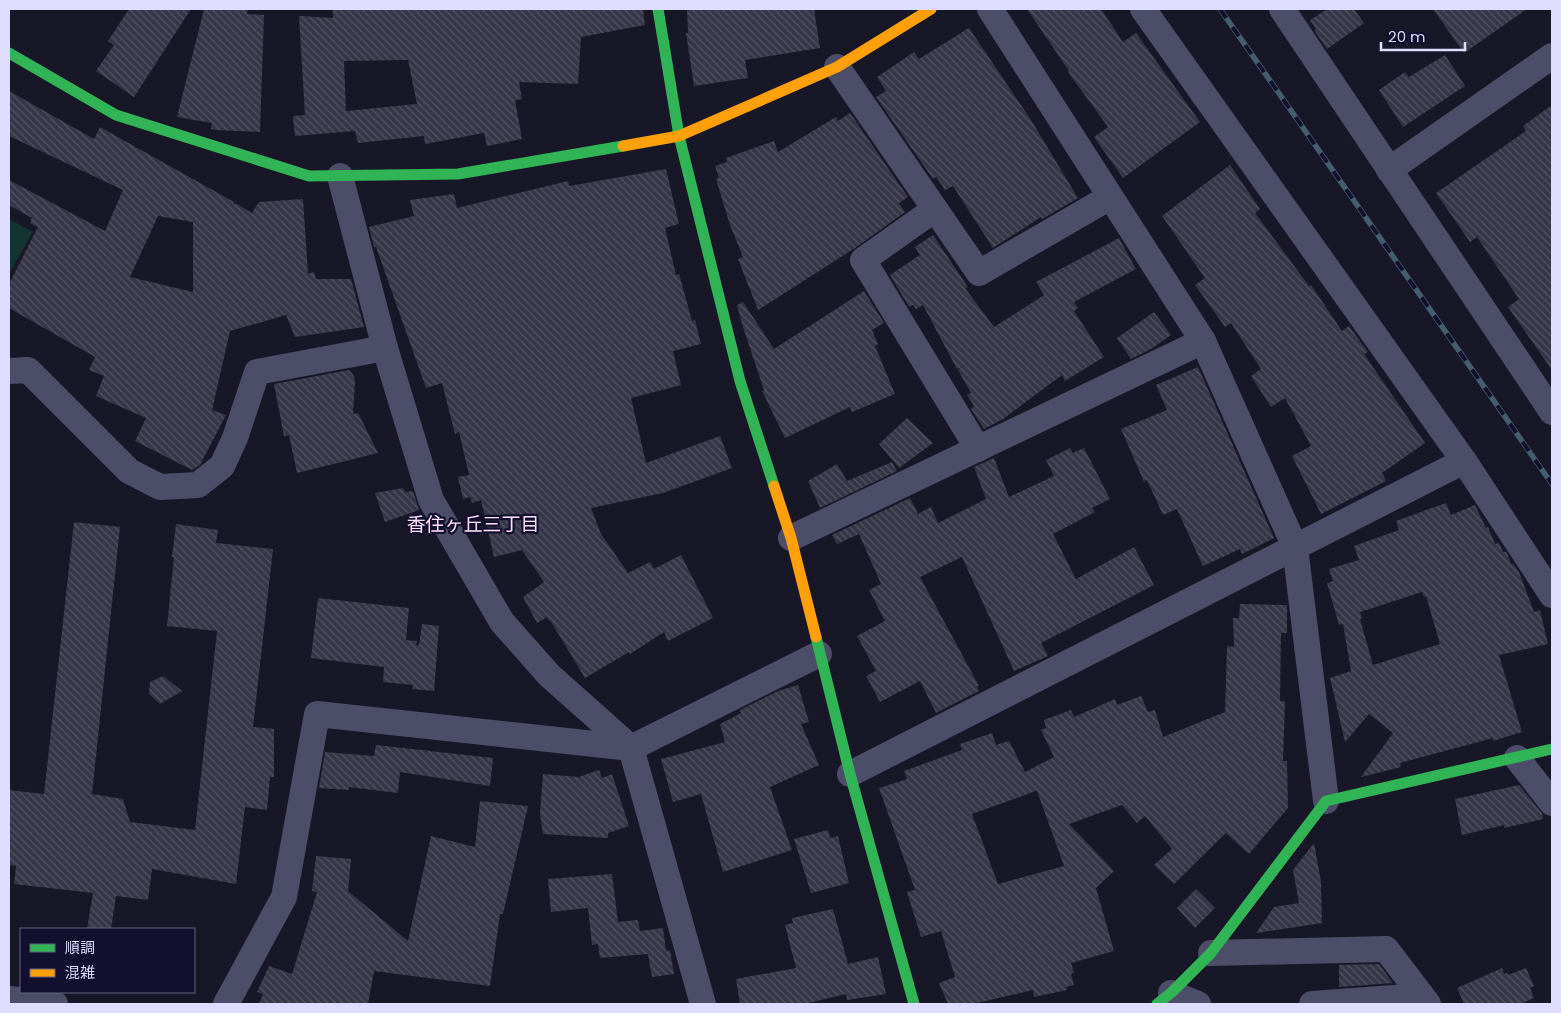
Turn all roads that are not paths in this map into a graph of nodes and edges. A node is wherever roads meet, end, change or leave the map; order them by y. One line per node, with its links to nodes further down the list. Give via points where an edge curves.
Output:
1 (658, 9): 9 (street)
2 (931, 9): 8 (street)
3 (990, 9): 12 (street)
4 (1143, 9): 19 (street)
5 (1282, 9): 10 (street)
6 (9, 53): 11 (street, via 116,115 309,176)
7 (1552, 56): 10 (street)
8 (837, 67): 9 (street); 13 (street)
9 (680, 136): 11 (street, via 458,174); 20 (street, via 740,381)
10 (1390, 170): 17 (street)
11 (340, 176): 15 (street)
12 (1110, 197): 13 (street, via 980,273); 14 (street)
13 (936, 209): 18 (street, via 863,260)
14 (1204, 340): 18 (street); 21 (street)
15 (385, 348): 16 (street, via 257,372 222,466 198,485 160,487 129,471 28,370); 24 (street, via 431,500 502,622 549,674)
16 (9, 371)
17 (1552, 412)
18 (978, 449): 20 (street)
19 (1464, 461): 21 (street); 22 (street)
20 (791, 538): 23 (street)
21 (1295, 547): 27 (street); 28 (street)
22 (1552, 595)
23 (819, 654): 24 (street); 27 (street)
24 (631, 748): 35 (street, via 317,714 284,897); 36 (street)
25 (1552, 749): 26 (street)
26 (1517, 758): 28 (street); 29 (street)
27 (850, 774): 37 (street)
28 (1326, 801): 30 (street)
29 (1552, 803)
30 (1211, 954): 32 (street); 33 (street, via 1386,950)
31 (9, 999): 34 (street)
32 (1164, 999): 38 (street)
33 (1424, 1000): 39 (street)
34 (55, 1004)
35 (226, 1004)
36 (703, 1004)
37 (914, 1004)
38 (1198, 1004)
39 (1312, 1004)

